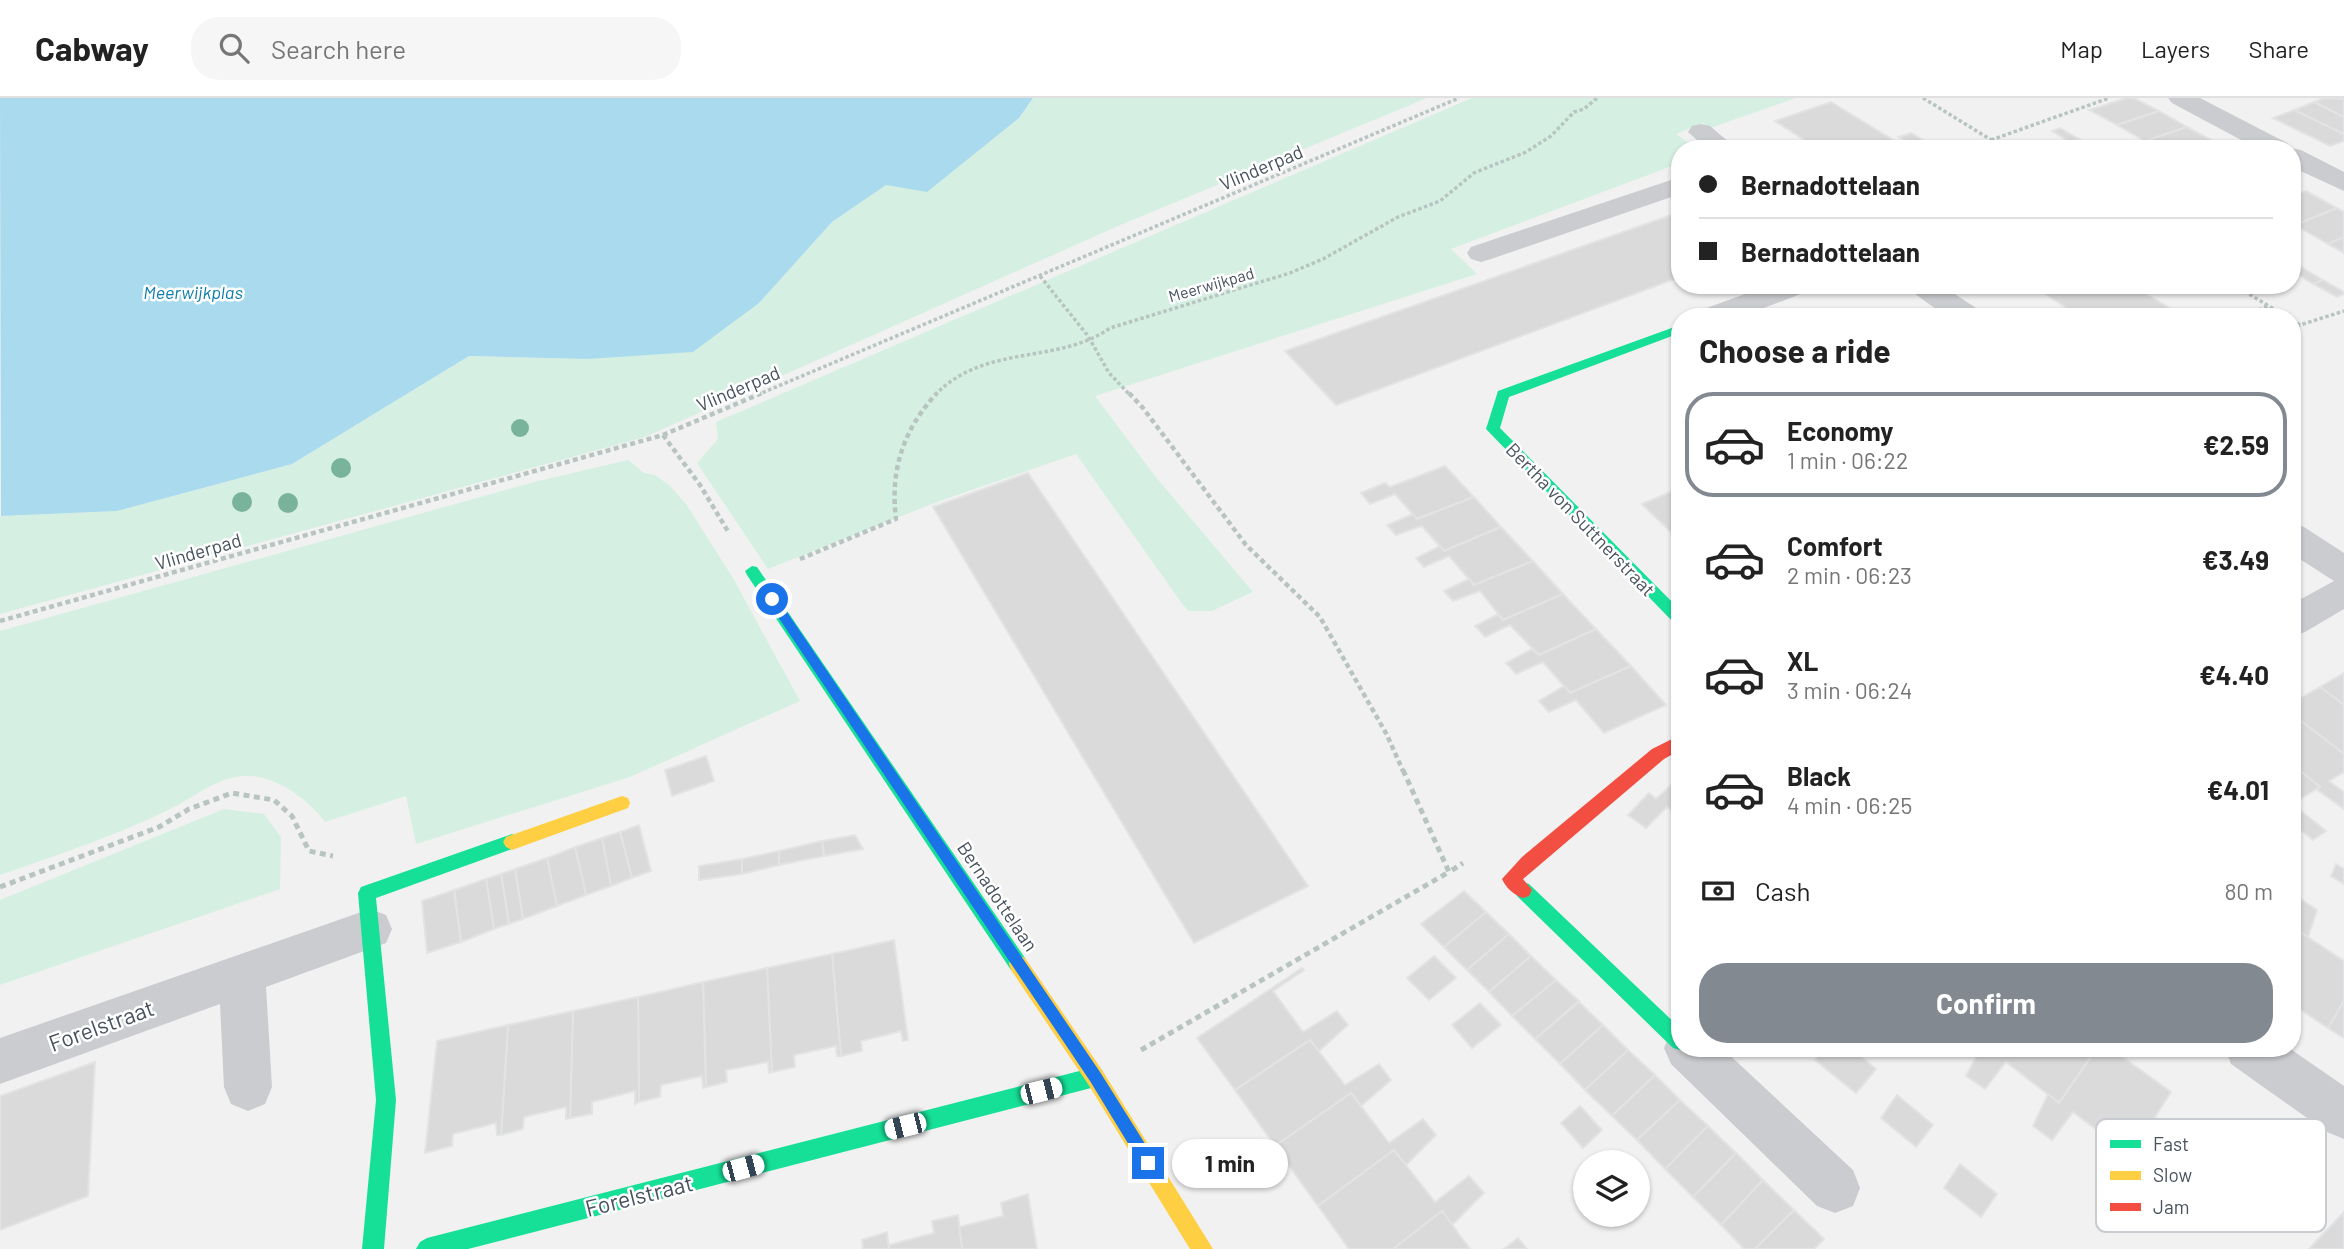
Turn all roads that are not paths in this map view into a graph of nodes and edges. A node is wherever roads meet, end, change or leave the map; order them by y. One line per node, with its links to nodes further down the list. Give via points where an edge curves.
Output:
1 (2181, 98): 4 (street)
2 (1701, 132): 3 (street)
3 (1712, 140)
4 (2261, 140)
5 (2301, 161): 6 (street)
6 (2344, 183)
7 (1671, 188): 8 (street)
8 (1481, 253)
9 (1774, 294): 11 (street)
10 (1934, 294): 12 (street)
11 (1736, 308)
12 (1955, 308)
13 (1671, 332): 18 (street, Bertha von Suttnerstraat, via 1503,394 1493,429)
14 (2301, 542): 15 (street)
15 (2344, 571)
16 (754, 574): 28 (street, Bernadottelaan)
17 (2344, 593): 19 (street)
18 (1671, 612)
19 (2301, 617)
20 (1671, 747): 24 (street, via 1511,879)
21 (622, 803): 22 (street, Forelstraat)
22 (369, 911): 23 (street, Forelstraat); 33 (street, via 386,1100)
23 (242, 975): 27 (street, Forelstraat); 29 (street)
24 (1671, 1032)
25 (1697, 1057): 31 (street)
26 (2261, 1057): 30 (street)
27 (0, 1061)
28 (1095, 1077): 32 (street, Forelstraat); 35 (street, Bernadottelaan)
29 (248, 1087)
30 (2344, 1115)
31 (1835, 1188)
32 (444, 1247): 34 (street, Forelstraat)
33 (373, 1249)
34 (427, 1249)
35 (1202, 1249)

